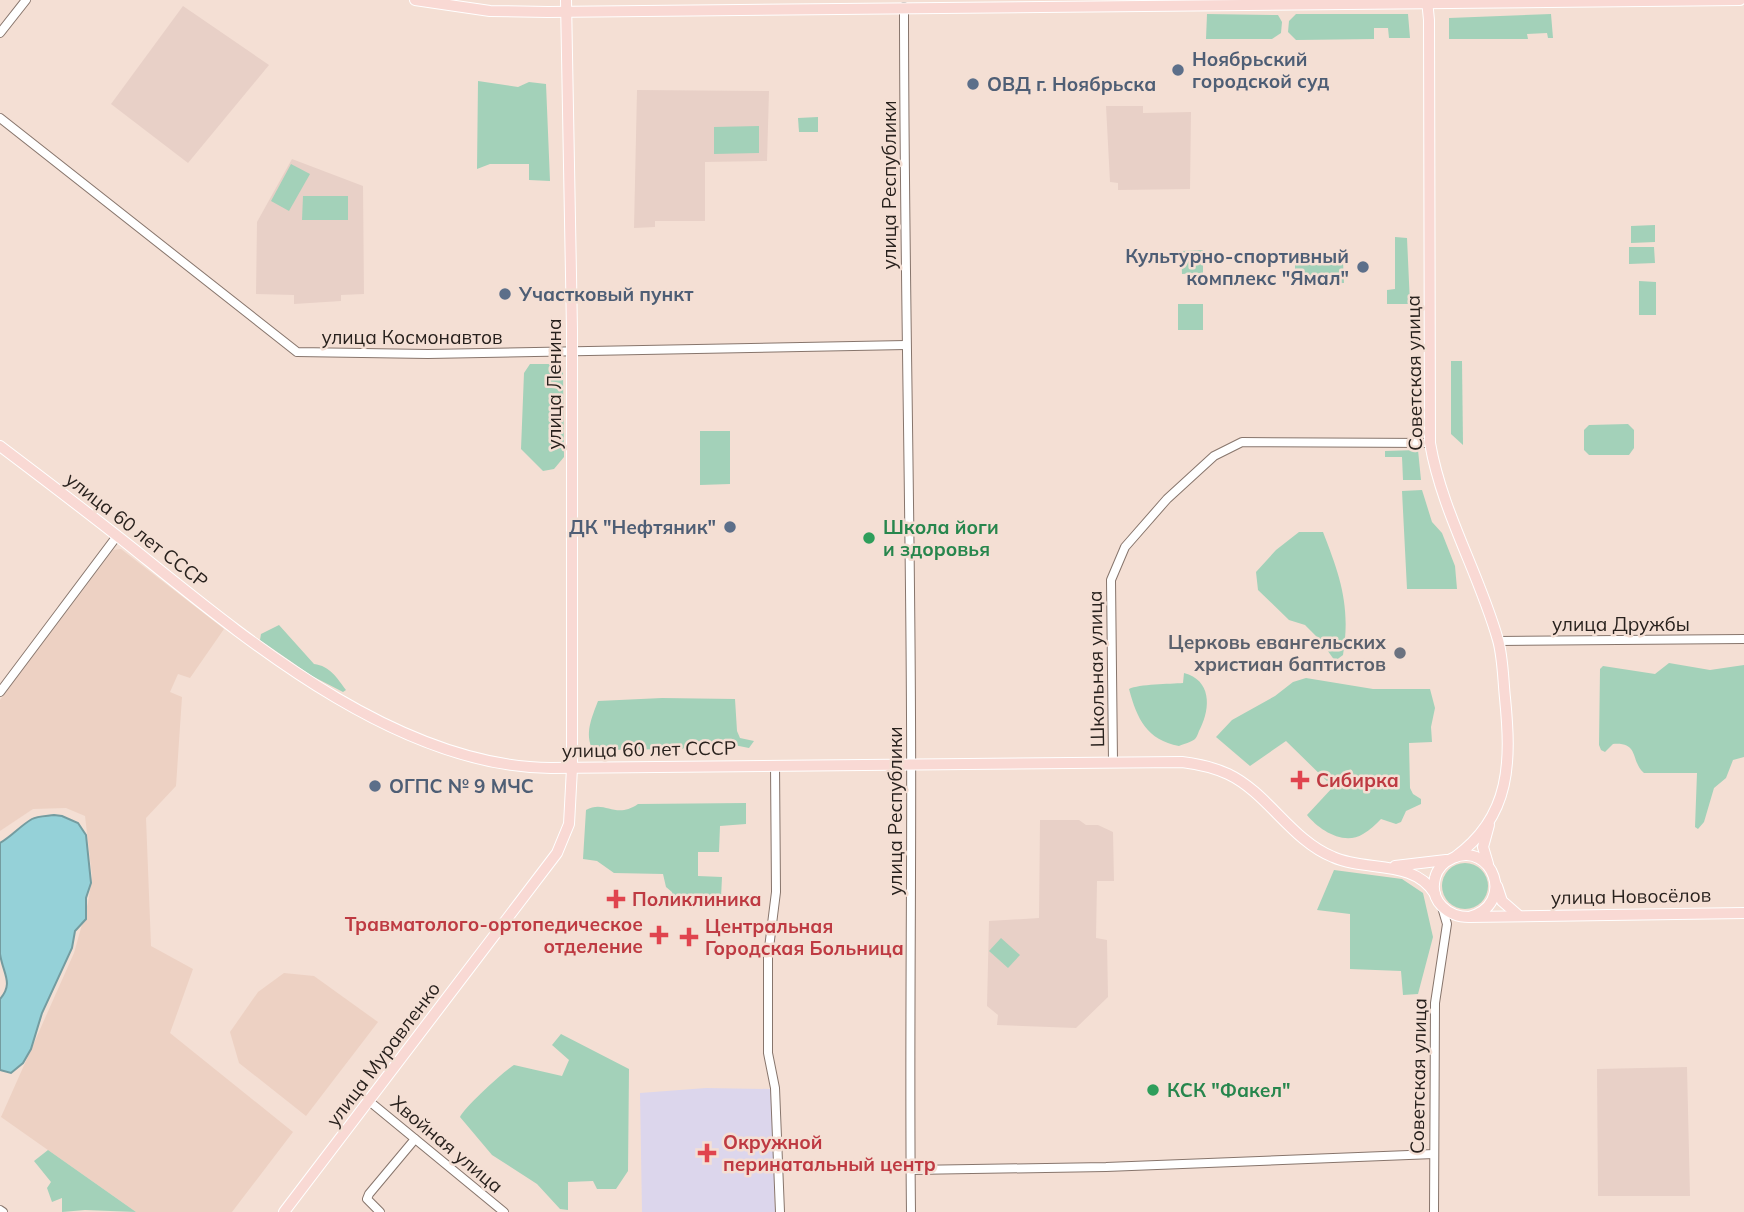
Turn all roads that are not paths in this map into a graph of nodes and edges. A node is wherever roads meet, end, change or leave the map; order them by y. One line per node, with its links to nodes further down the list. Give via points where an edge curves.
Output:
1 (26, 0): 8 (street)
2 (415, 0): 7 (main road, via 490,10)
3 (566, 0): 7 (main road, улица Ленина)
4 (1742, 0): 5 (main road)
5 (1428, 2): 6 (main road); 12 (main road, Советская улица)
6 (904, 7): 7 (main road); 10 (street, улица Республики)
7 (567, 11): 11 (main road, улица Ленина)
8 (0, 33)
9 (0, 118): 11 (street, улица Космонавтов, via 297,352)
10 (906, 345): 11 (street, улица Космонавтов); 19 (street, улица Республики)
11 (571, 350): 21 (main road, улица Ленина)
12 (1430, 443): 16 (main road, Советская улица, via 1442,494); 18 (street, Школьная улица, via 1242,442 1214,456 1167,499 1125,547 1111,580)
13 (0, 446): 14 (main road, улица 60 лет СССР)
14 (117, 536): 17 (street); 21 (main road, улица 60 лет СССР, via 276,658 364,712 431,744 490,762)
15 (1744, 639): 16 (street, улица Дружбы)
16 (1499, 641): 22 (main road, Советская улица, via 1508,762)
17 (0, 692)
18 (1113, 762): 19 (main road, улица 60 лет СССР); 24 (main road, улица 60 лет СССР, via 1182,762 1223,772 1245,785 1317,849 1346,863)
19 (911, 764): 20 (main road, улица 60 лет СССР); 36 (street, улица Республики)
20 (775, 765): 21 (main road, улица 60 лет СССР); 40 (street, via 776,892 768,956 768,1039 775,1088)
21 (572, 768): 33 (main road, улица Муравленко, via 569,824 557,853)
22 (1492, 814): 23 (main road, via 1474,841); 25 (main road, via 1483,847)
23 (1453, 858): 24 (main road); 25 (main road, via 1476,857); 27 (main road, via 1437,874)
24 (1379, 867): 27 (main road, via 1419,877)
25 (1492, 871): 26 (main road)
26 (1496, 883): 30 (main road, via 1502,901); 31 (main road, via 1491,902)
27 (1435, 894): 28 (main road)
28 (1441, 907): 31 (main road); 32 (street, Советская улица, via 1447,919)
29 (1744, 913): 30 (main road, улица Новосёлов)
30 (1519, 915): 31 (main road, улица Новосёлов)
31 (1469, 917): 32 (street, via 1452,925)
32 (1445, 942): 35 (street, Советская улица, via 1436,998)
33 (369, 1101): 34 (street, Хвойная улица); 37 (main road, улица Муравленко)
34 (415, 1139): 38 (street, via 369,1194 369,1203); 39 (street, Хвойная улица)
35 (1434, 1154): 36 (street); 42 (street, Советская улица)
36 (911, 1170): 41 (street, улица Республики)
37 (284, 1212)
38 (380, 1212)
39 (504, 1212)
40 (780, 1212)
41 (911, 1212)
42 (1434, 1212)

